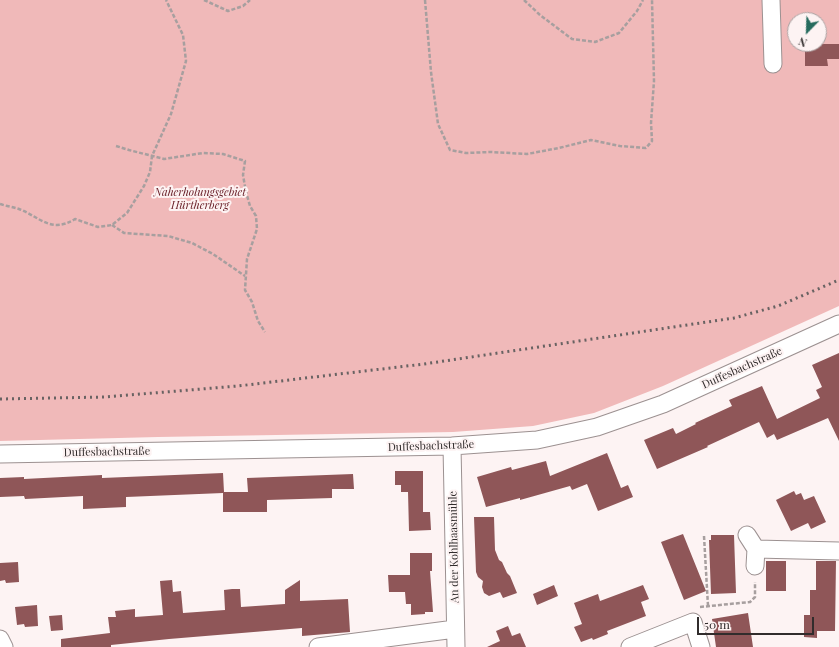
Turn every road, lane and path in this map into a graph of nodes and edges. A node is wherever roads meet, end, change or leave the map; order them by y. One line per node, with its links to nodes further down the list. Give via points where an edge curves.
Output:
1 (166, 0): 11 (path, via 183,35 186,60 171,114)
2 (204, 0): 3 (path, via 228,11 243,6)
3 (250, 0)
4 (425, 0): 7 (path, via 438,124 450,150 466,154 527,154 591,140 646,148 652,141)
5 (524, 0): 6 (path, via 572,39 595,42 619,33)
6 (643, 0)
7 (652, 0)
8 (771, 0): 9 (street)
9 (773, 64)
10 (116, 146): 11 (path)
11 (152, 156): 13 (path, via 150,172 144,186 127,213); 14 (path, via 164,159 203,152 223,154 245,161 243,175 250,206 256,216 257,229 247,259)
12 (0, 204): 13 (path, via 19,209 50,225 66,225 75,219 98,227)
13 (112, 226): 14 (path, via 124,233 168,236 192,243)
14 (245, 276): 16 (path, via 245,290)
15 (839, 324): 17 (street, Duffesbachstraße, via 663,404 597,427 537,440)
16 (265, 332)
17 (452, 446): 18 (street, Duffesbachstraße); 26 (street, An der Kohlhaasmühle)
18 (0, 454)
19 (746, 534): 21 (street)
20 (704, 536): 24 (path)
21 (756, 549): 22 (street); 23 (street)
22 (839, 551)
23 (755, 566): 24 (path, via 755,597 750,602)
24 (708, 606): 25 (path)
25 (696, 614): 31 (street); 32 (street)
26 (455, 629): 29 (street); 30 (street, An der Kohlhaasmühle)
27 (0, 639): 28 (street)
28 (4, 647)
29 (318, 647)
30 (456, 647)
31 (630, 647)
32 (701, 647)

